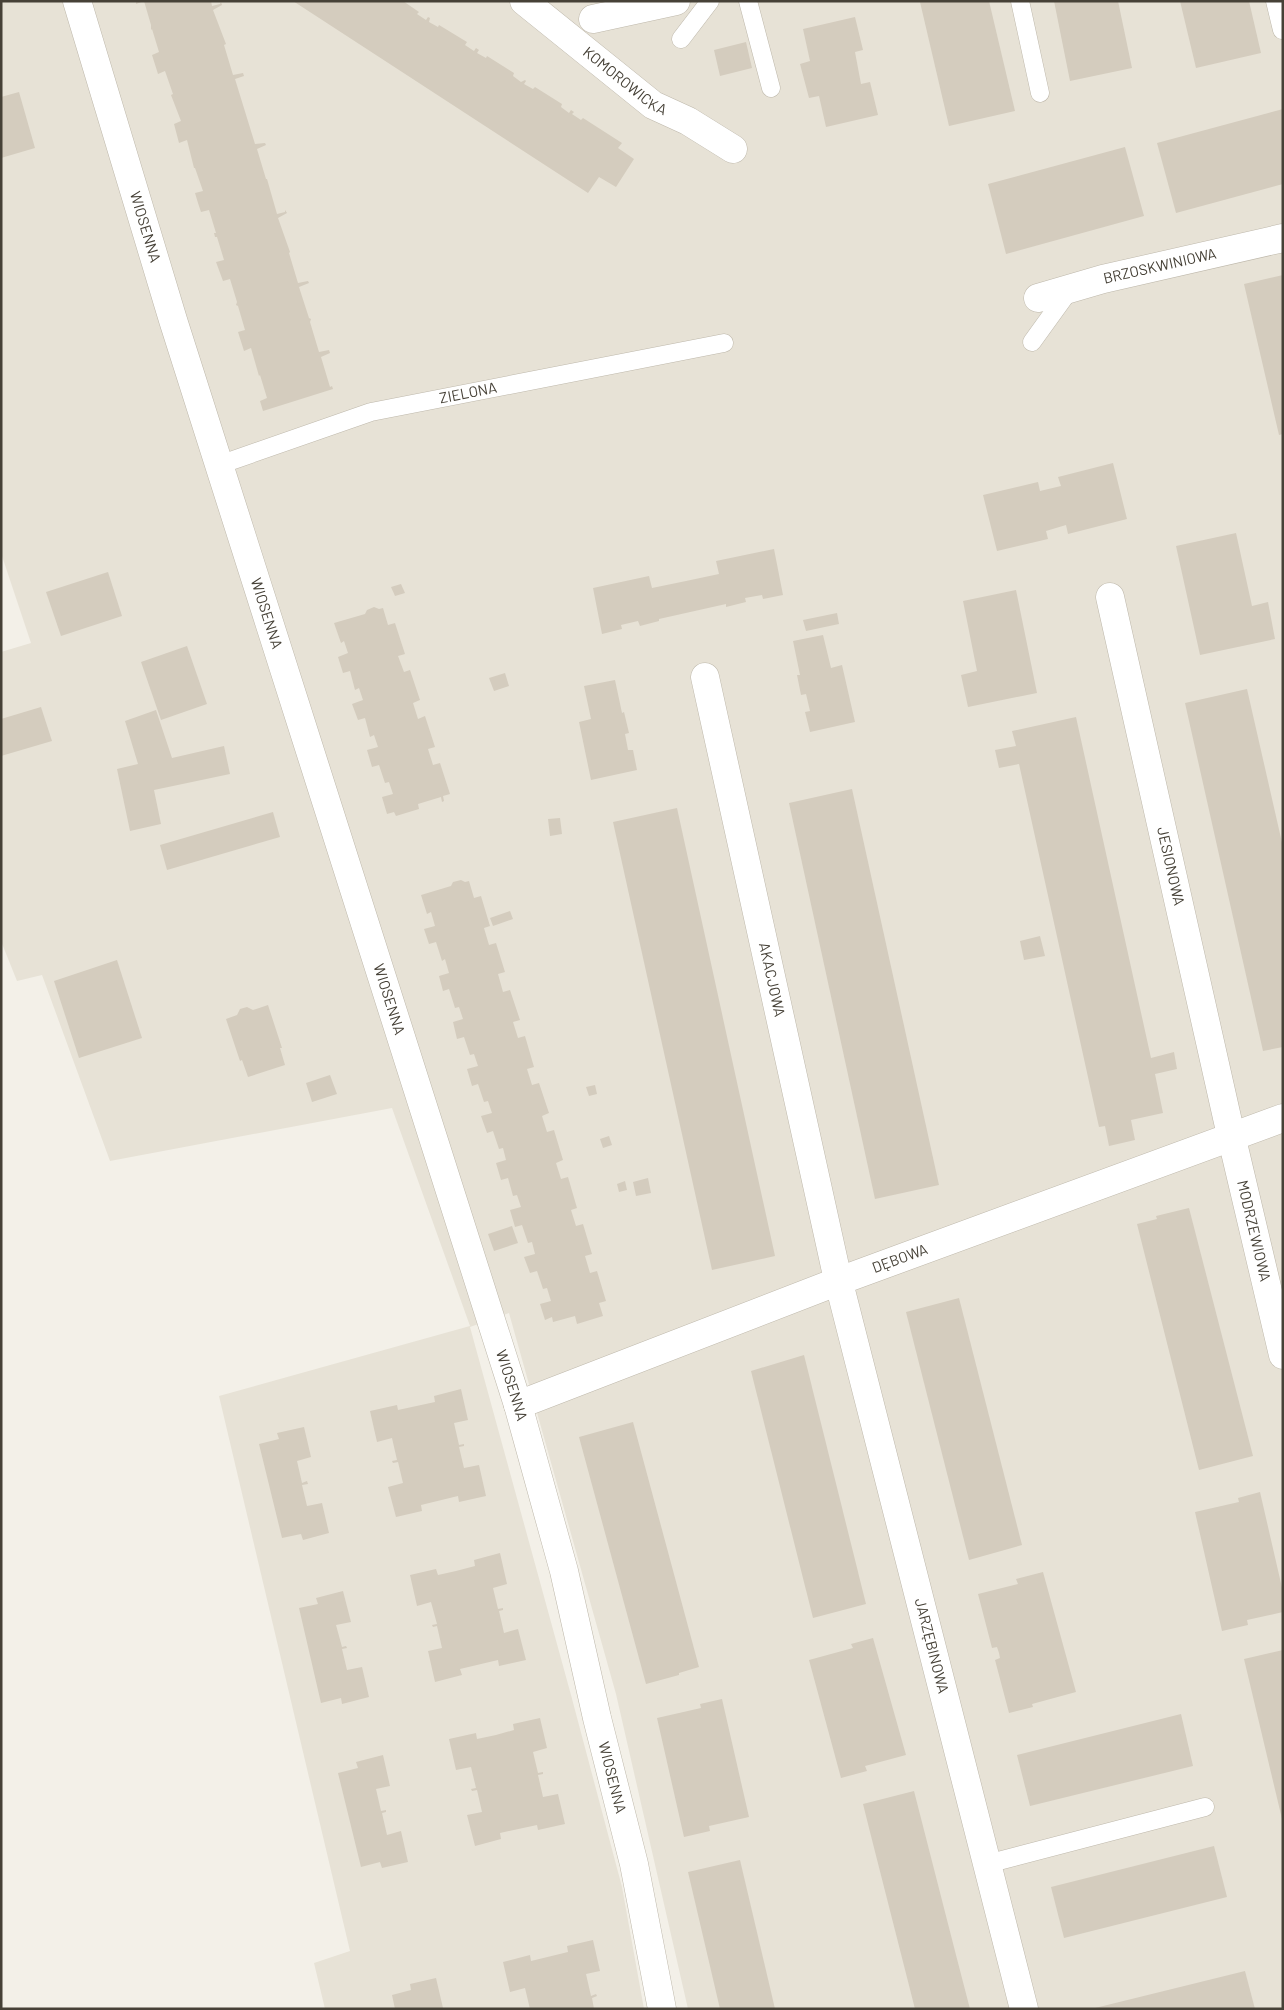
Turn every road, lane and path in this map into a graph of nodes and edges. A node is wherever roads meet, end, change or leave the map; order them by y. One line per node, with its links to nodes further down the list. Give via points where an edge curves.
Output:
1 (77, 1): 19 (street, WIOSENNA)
2 (524, 1): 13 (street, KOMOROWICKA, via 653,105 688,121)
3 (676, 1): 8 (street)
4 (710, 1): 10 (lane)
5 (748, 1): 11 (lane)
6 (1020, 1): 12 (lane)
7 (1274, 1): 9 (lane)
8 (593, 19)
9 (1282, 30)
10 (681, 39)
11 (771, 88)
12 (1040, 93)
13 (733, 149)
14 (1283, 238): 15 (street, BRZOSKWINIOWA)
15 (1071, 288): 16 (street, BRZOSKWINIOWA); 17 (lane)
16 (1038, 298)
17 (1032, 342)
18 (724, 343): 19 (lane, ZIELONA, via 371,412)
19 (219, 465): 26 (street, WIOSENNA)
20 (1110, 597): 23 (street, JESIONOWA)
21 (705, 677): 24 (street, AKACJOWA)
22 (1283, 1118): 23 (street, DĘBOWA)
23 (1231, 1137): 24 (street, DĘBOWA); 25 (street, MODRZEWIOWA)
24 (839, 1282): 26 (street, DĘBOWA); 28 (street, JARZĘBINOWA)
25 (1283, 1355)
26 (518, 1405): 29 (street, WIOSENNA, via 564,1571 634,1864)
27 (1205, 1807): 28 (lane)
28 (987, 1864): 30 (street, JARZĘBINOWA)
29 (662, 2009)
30 (1024, 2009)

